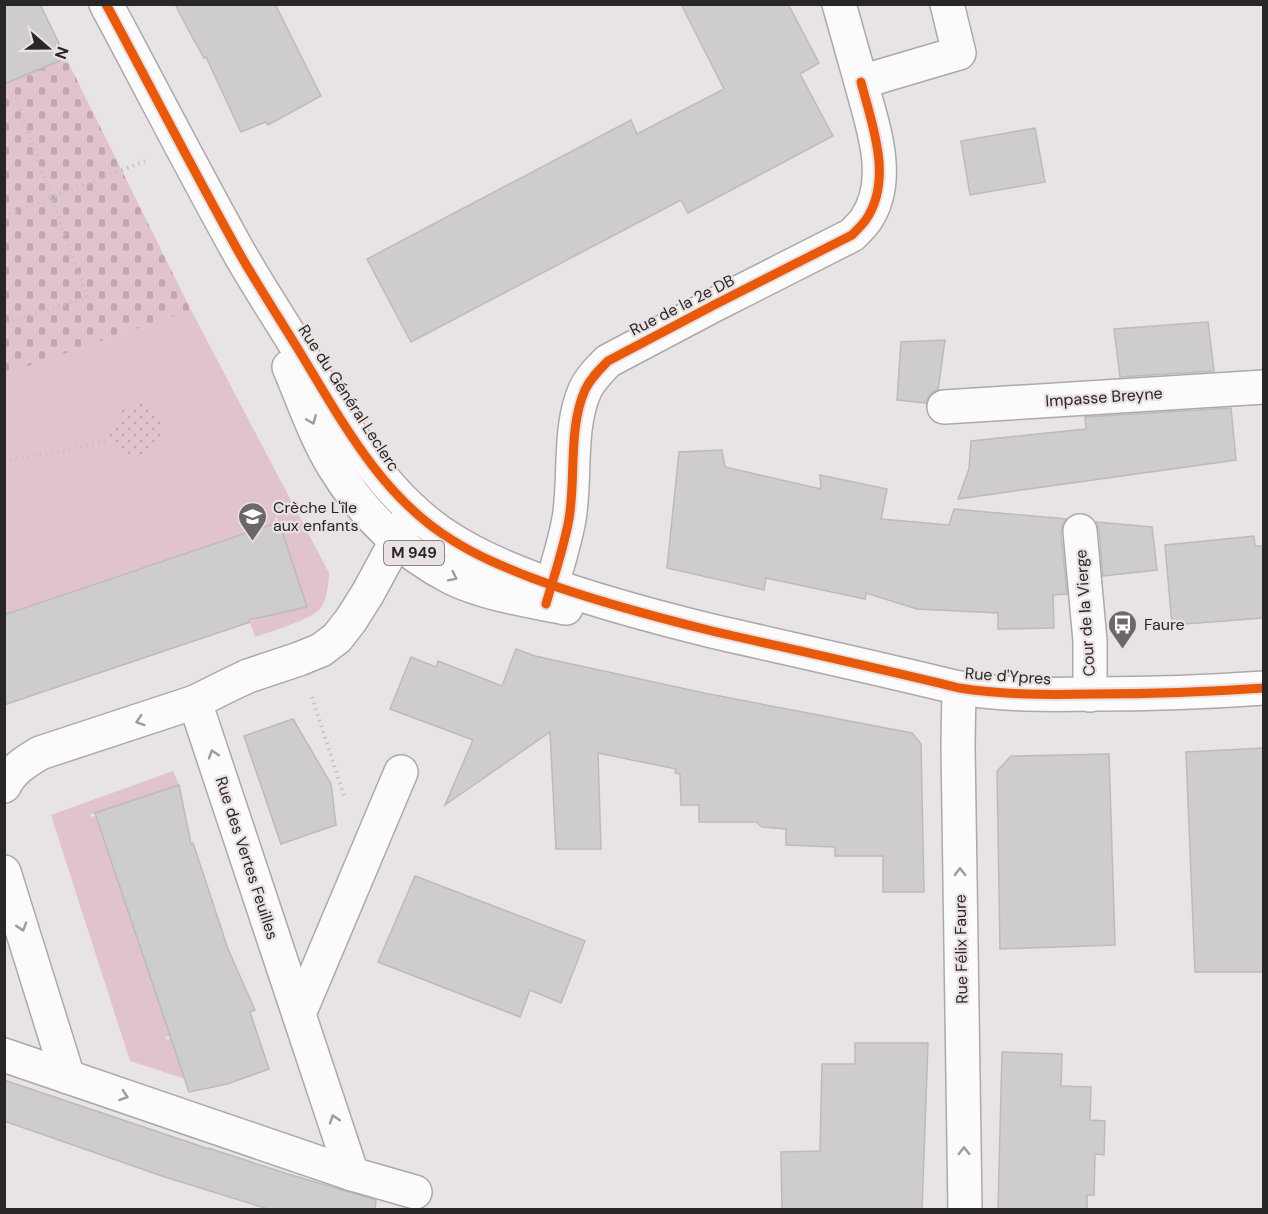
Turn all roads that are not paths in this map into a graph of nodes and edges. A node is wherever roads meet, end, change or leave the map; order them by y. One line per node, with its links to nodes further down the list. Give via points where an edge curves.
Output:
1 (106, 4): 5 (street, Rue du Général Leclerc / M 949)
2 (839, 4): 4 (street, Rue de la 2e DB)
3 (947, 4): 4 (street, via 959,53)
4 (861, 82): 11 (street, Rue de la 2e DB, via 880,171 878,190 865,221 852,235 623,352 608,361 585,388 576,422 569,518)
5 (238, 251): 8 (street, Rue du Général Leclerc / M 949, via 359,446); 10 (street, Rue du Général Leclerc / M 949, one-way to 10, via 333,465 357,501)
6 (1263, 387): 7 (street, Impasse Breyne)
7 (944, 407)
8 (413, 510): 10 (street); 11 (street, Rue du Général Leclerc / M 949, via 478,556)
9 (1080, 531): 15 (street, Cour de la Vierge, via 1090,641)
10 (396, 539): 11 (street, Rue du Général Leclerc / M 949, one-way to 11, via 453,578 488,591); 16 (street, via 368,593 337,638 321,650 248,676)
11 (549, 595): 12 (street, Rue du Général Leclerc / M 949)
12 (754, 640): 13 (street, Rue d'Ypres / M 949)
13 (959, 688): 15 (street, Rue d'Ypres / M 949, via 999,693); 25 (street, Rue Félix Faure, one-way to 13)
14 (1263, 688): 15 (street, Rue d'Ypres / M 949)
15 (1090, 694)
16 (195, 702): 18 (street, one-way to 18, via 40,753 20,764); 20 (street, Rue des Vertes Feuilles, one-way to 16)
17 (401, 772): 20 (street)
18 (4, 786)
19 (4, 872): 22 (street, one-way to 22)
20 (299, 1014): 23 (street, Rue des Vertes Feuilles, one-way to 20)
21 (4, 1055): 22 (street)
22 (68, 1077): 23 (street, one-way to 23)
23 (352, 1174): 24 (street)
24 (415, 1192)
25 (965, 1209)

